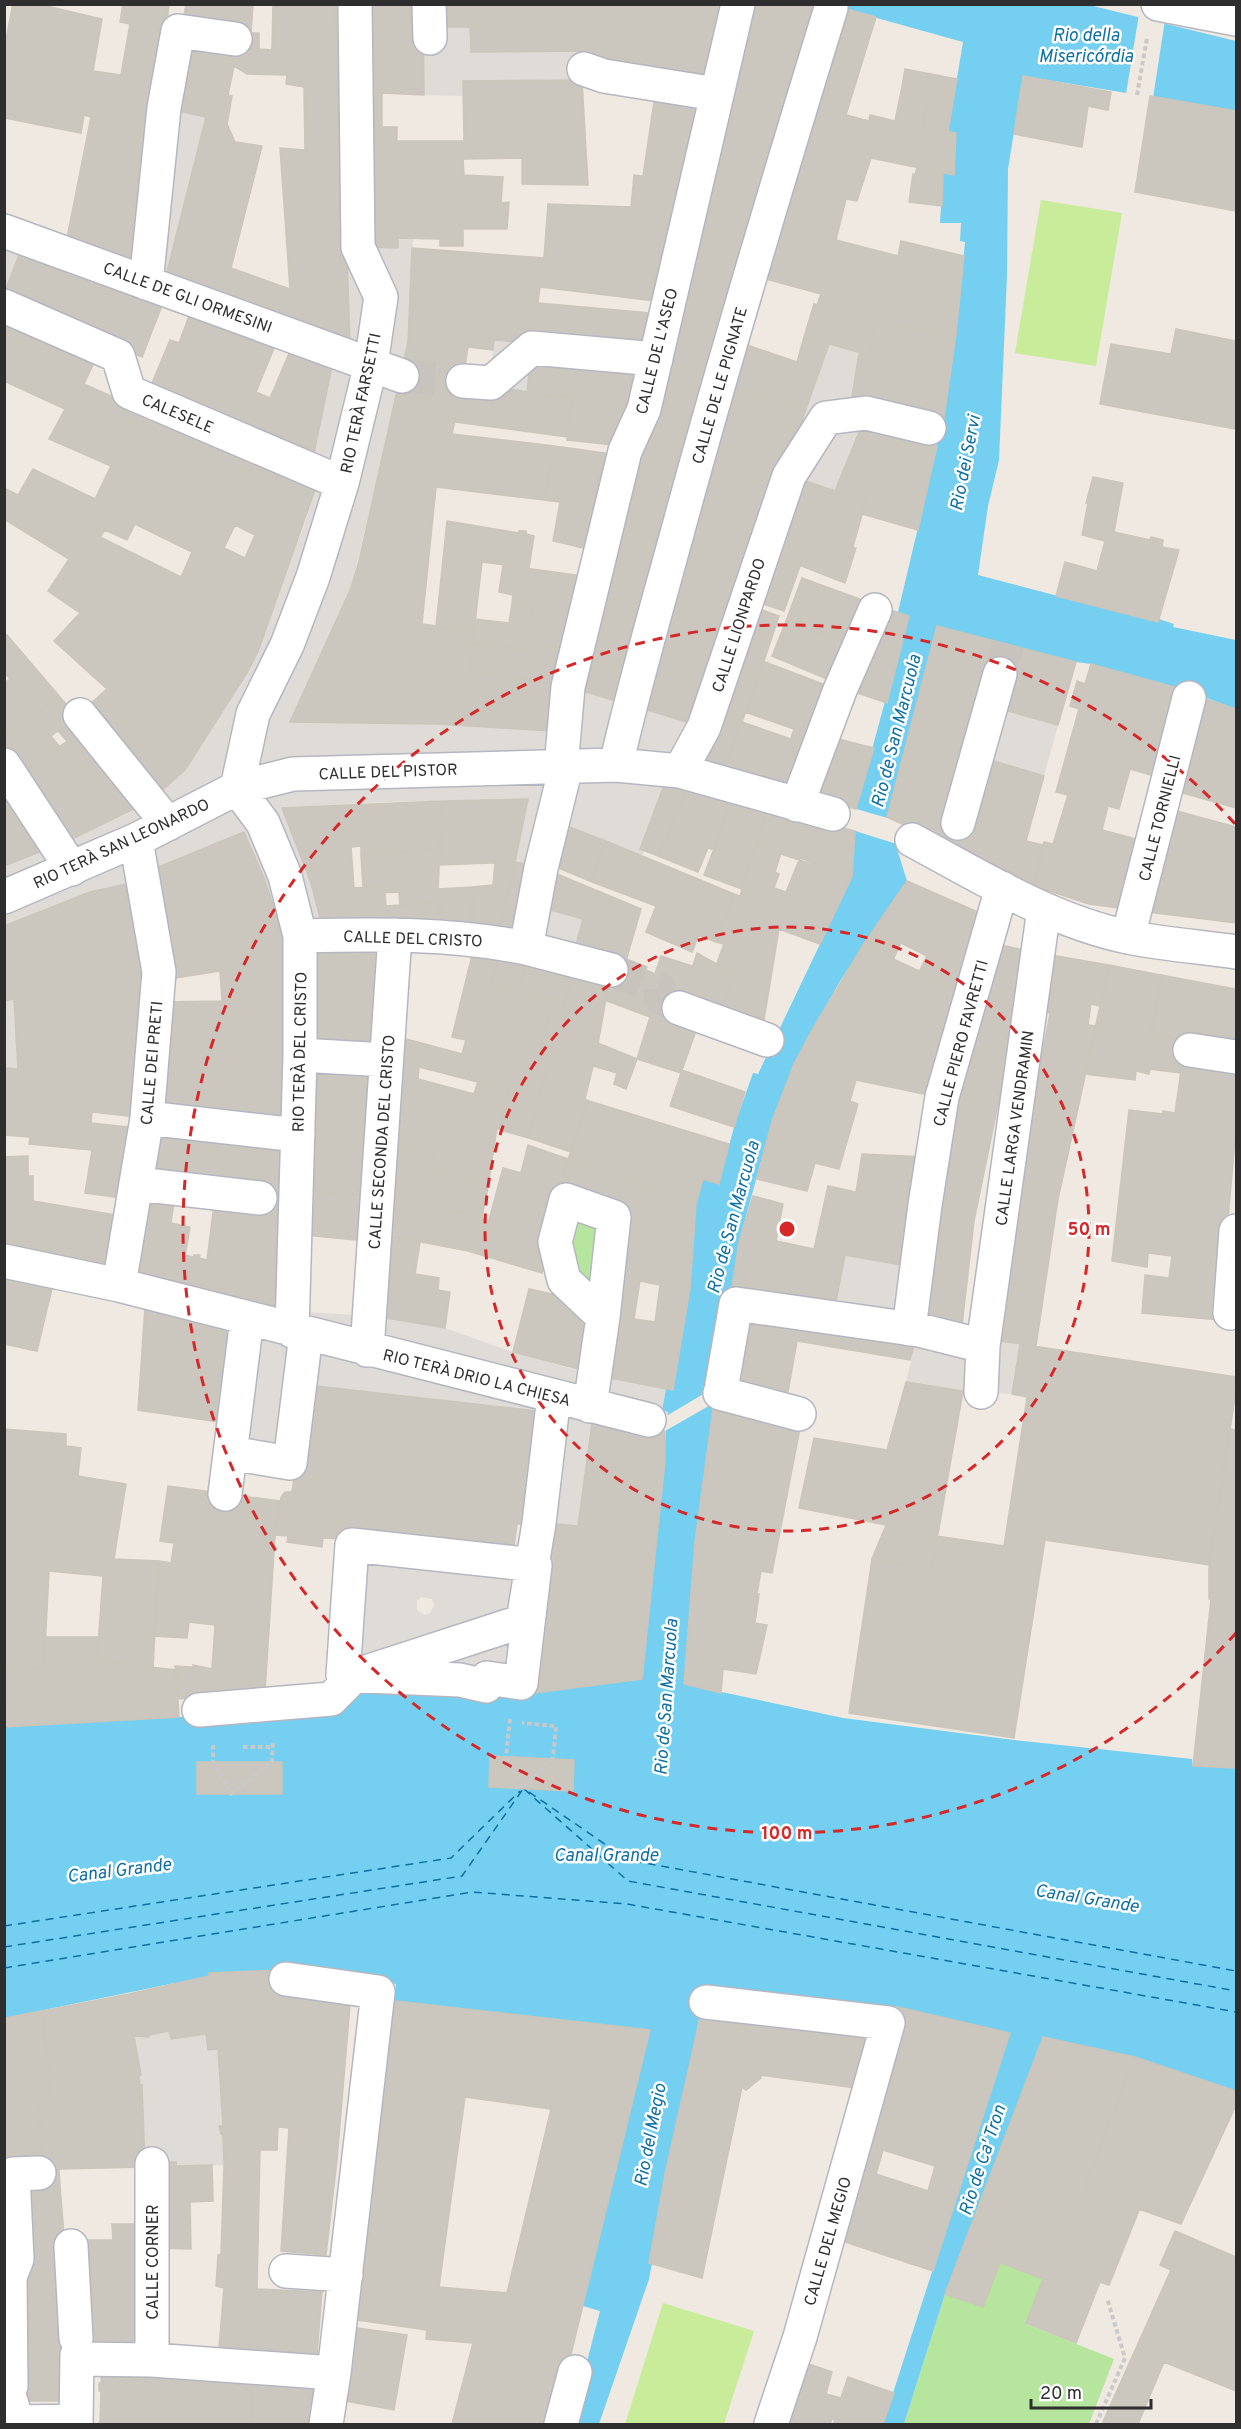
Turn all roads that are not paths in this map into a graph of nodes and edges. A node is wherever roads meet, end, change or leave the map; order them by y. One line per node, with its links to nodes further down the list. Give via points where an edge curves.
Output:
1 (355, 4): 15 (street, RIO TERÀ FARSETTI, via 358,247 381,297)
2 (429, 4): 7 (street)
3 (738, 4): 10 (street, CALLE DE L'ASEO)
4 (831, 8): 25 (street, CALLE DE LE PIGNATE, via 710,410)
5 (1154, 16): 6 (street)
6 (1236, 19)
7 (430, 38)
8 (235, 39): 12 (street, via 178,31 164,108)
9 (584, 69): 10 (street, via 604,76)
10 (716, 94): 14 (street, CALLE DE L'ASEO)
11 (4, 231): 12 (street, CALLE DE GLI ORMESINI)
12 (146, 283): 15 (street, CALLE DE GLI ORMESINI)
13 (4, 306): 19 (street, CALESELE, via 118,356 129,392)
14 (656, 359): 17 (street, via 532,348 491,383); 26 (street, CALLE DE L'ASEO, via 645,409 625,451 568,687)
15 (371, 364): 16 (street, CALLE DE GLI ORMESINI); 19 (street, RIO TERÀ FARSETTI)
16 (402, 376)
17 (463, 381)
18 (929, 428): 27 (street, CALLE LIONPARDO, via 866,413 826,418 789,476 704,727)
19 (342, 483): 28 (street, RIO TERÀ FARSETTI, via 287,645 253,714)
20 (875, 610): 29 (street)
21 (1000, 674): 34 (street)
22 (1189, 698): 41 (street, CALLE TORNIELLI)
23 (80, 715): 31 (street)
24 (4, 765): 35 (street)
25 (616, 765): 26 (street, CALLE DEL PISTOR); 27 (street, CALLE DEL PISTOR)
26 (556, 767): 28 (street, CALLE DEL PISTOR, via 293,774); 42 (street, CALLE DE L'ASEO)
27 (682, 772): 29 (street, CALLE DEL PISTOR)
28 (237, 788): 31 (street, RIO TERÀ SAN LEONARDO); 40 (street, RIO TERÀ DEL CRISTO, via 263,823 285,876)
29 (797, 805): 30 (street, CALLE DEL PISTOR)
30 (833, 814)
31 (168, 824): 32 (street, RIO TERÀ SAN LEONARDO)
32 (136, 840): 35 (street, RIO TERÀ SAN LEONARDO); 51 (street, CALLE DEI PRETI, via 159,972)
33 (912, 840): 34 (street)
34 (952, 843): 36 (street)
35 (72, 868): 37 (street, RIO TERÀ SAN LEONARDO)
36 (1002, 888): 38 (street); 61 (street, CALLE PIERO FAVRETTI, via 942,1097 917,1271)
37 (4, 897)
38 (1044, 909): 41 (street); 63 (street, CALLE LARGA VENDRAMIN)
39 (395, 935): 40 (street, CALLE DEL CRISTO); 42 (street, CALLE DEL CRISTO, via 481,939); 50 (street, CALLE SECONDA DEL CRISTO)
40 (300, 936): 48 (street, RIO TERÀ DEL CRISTO)
41 (1128, 937): 43 (street)
42 (526, 948): 44 (street, CALLE DEL CRISTO)
43 (1236, 952)
44 (611, 970)
45 (679, 1008): 46 (street)
46 (767, 1040)
47 (1190, 1050): 49 (street)
48 (300, 1055): 50 (street); 52 (street, RIO TERÀ DEL CRISTO)
49 (1236, 1057)
50 (386, 1060): 64 (street, CALLE SECONDA DEL CRISTO)
51 (147, 1118): 52 (street); 53 (street, CALLE DEI PRETI)
52 (298, 1135): 54 (street, RIO TERÀ DEL CRISTO)
53 (138, 1184): 54 (street); 57 (street, CALLE DEI PRETI)
54 (280, 1200): 62 (street, RIO TERÀ DEL CRISTO)
55 (1236, 1231): 58 (street)
56 (4, 1261): 57 (street)
57 (119, 1286): 60 (street, RIO TERÀ DRIO LA CHIESA)
58 (1230, 1313)
59 (603, 1317): 67 (street)
60 (247, 1319): 62 (street, RIO TERÀ DRIO LA CHIESA); 70 (street)
61 (914, 1330): 63 (street); 68 (street, via 736,1305 721,1389)
62 (299, 1333): 64 (street, RIO TERÀ DRIO LA CHIESA); 70 (street, via 300,1384 290,1463)
63 (983, 1346): 65 (street, CALLE LARGA VENDRAMIN)
64 (367, 1350): 66 (street, RIO TERÀ DRIO LA CHIESA)
65 (981, 1392)
66 (554, 1396): 67 (street, RIO TERÀ DRIO LA CHIESA); 72 (street)
67 (590, 1406): 69 (street, RIO TERÀ DRIO LA CHIESA)
68 (799, 1414)
69 (649, 1420)
70 (231, 1453): 71 (street)
71 (225, 1494)
72 (533, 1565): 73 (street); 74 (street, via 352,1545 343,1676); 75 (street, via 521,1683)
73 (523, 1621): 74 (street); 75 (street)
74 (354, 1676): 75 (street, via 460,1680 486,1686 488,1678); 76 (street, via 331,1699)
75 (513, 1697)
76 (199, 1710)
77 (286, 1979): 83 (street, via 378,1992)
78 (706, 2002): 91 (street, CALLE DEL MEGIO, via 884,2040 800,2337)
79 (152, 2164): 85 (street, CALLE CORNER)
80 (39, 2173): 88 (street, via 14,2174 17,2259 10,2277 11,2394 17,2422)
81 (71, 2246): 84 (street)
82 (286, 2271): 83 (street)
83 (346, 2275): 87 (street)
84 (76, 2351): 85 (street); 88 (street)
85 (152, 2360): 87 (street)
86 (575, 2372): 90 (street)
87 (334, 2373): 89 (street)
88 (76, 2423)
89 (326, 2424)
90 (561, 2424)
91 (771, 2424)

